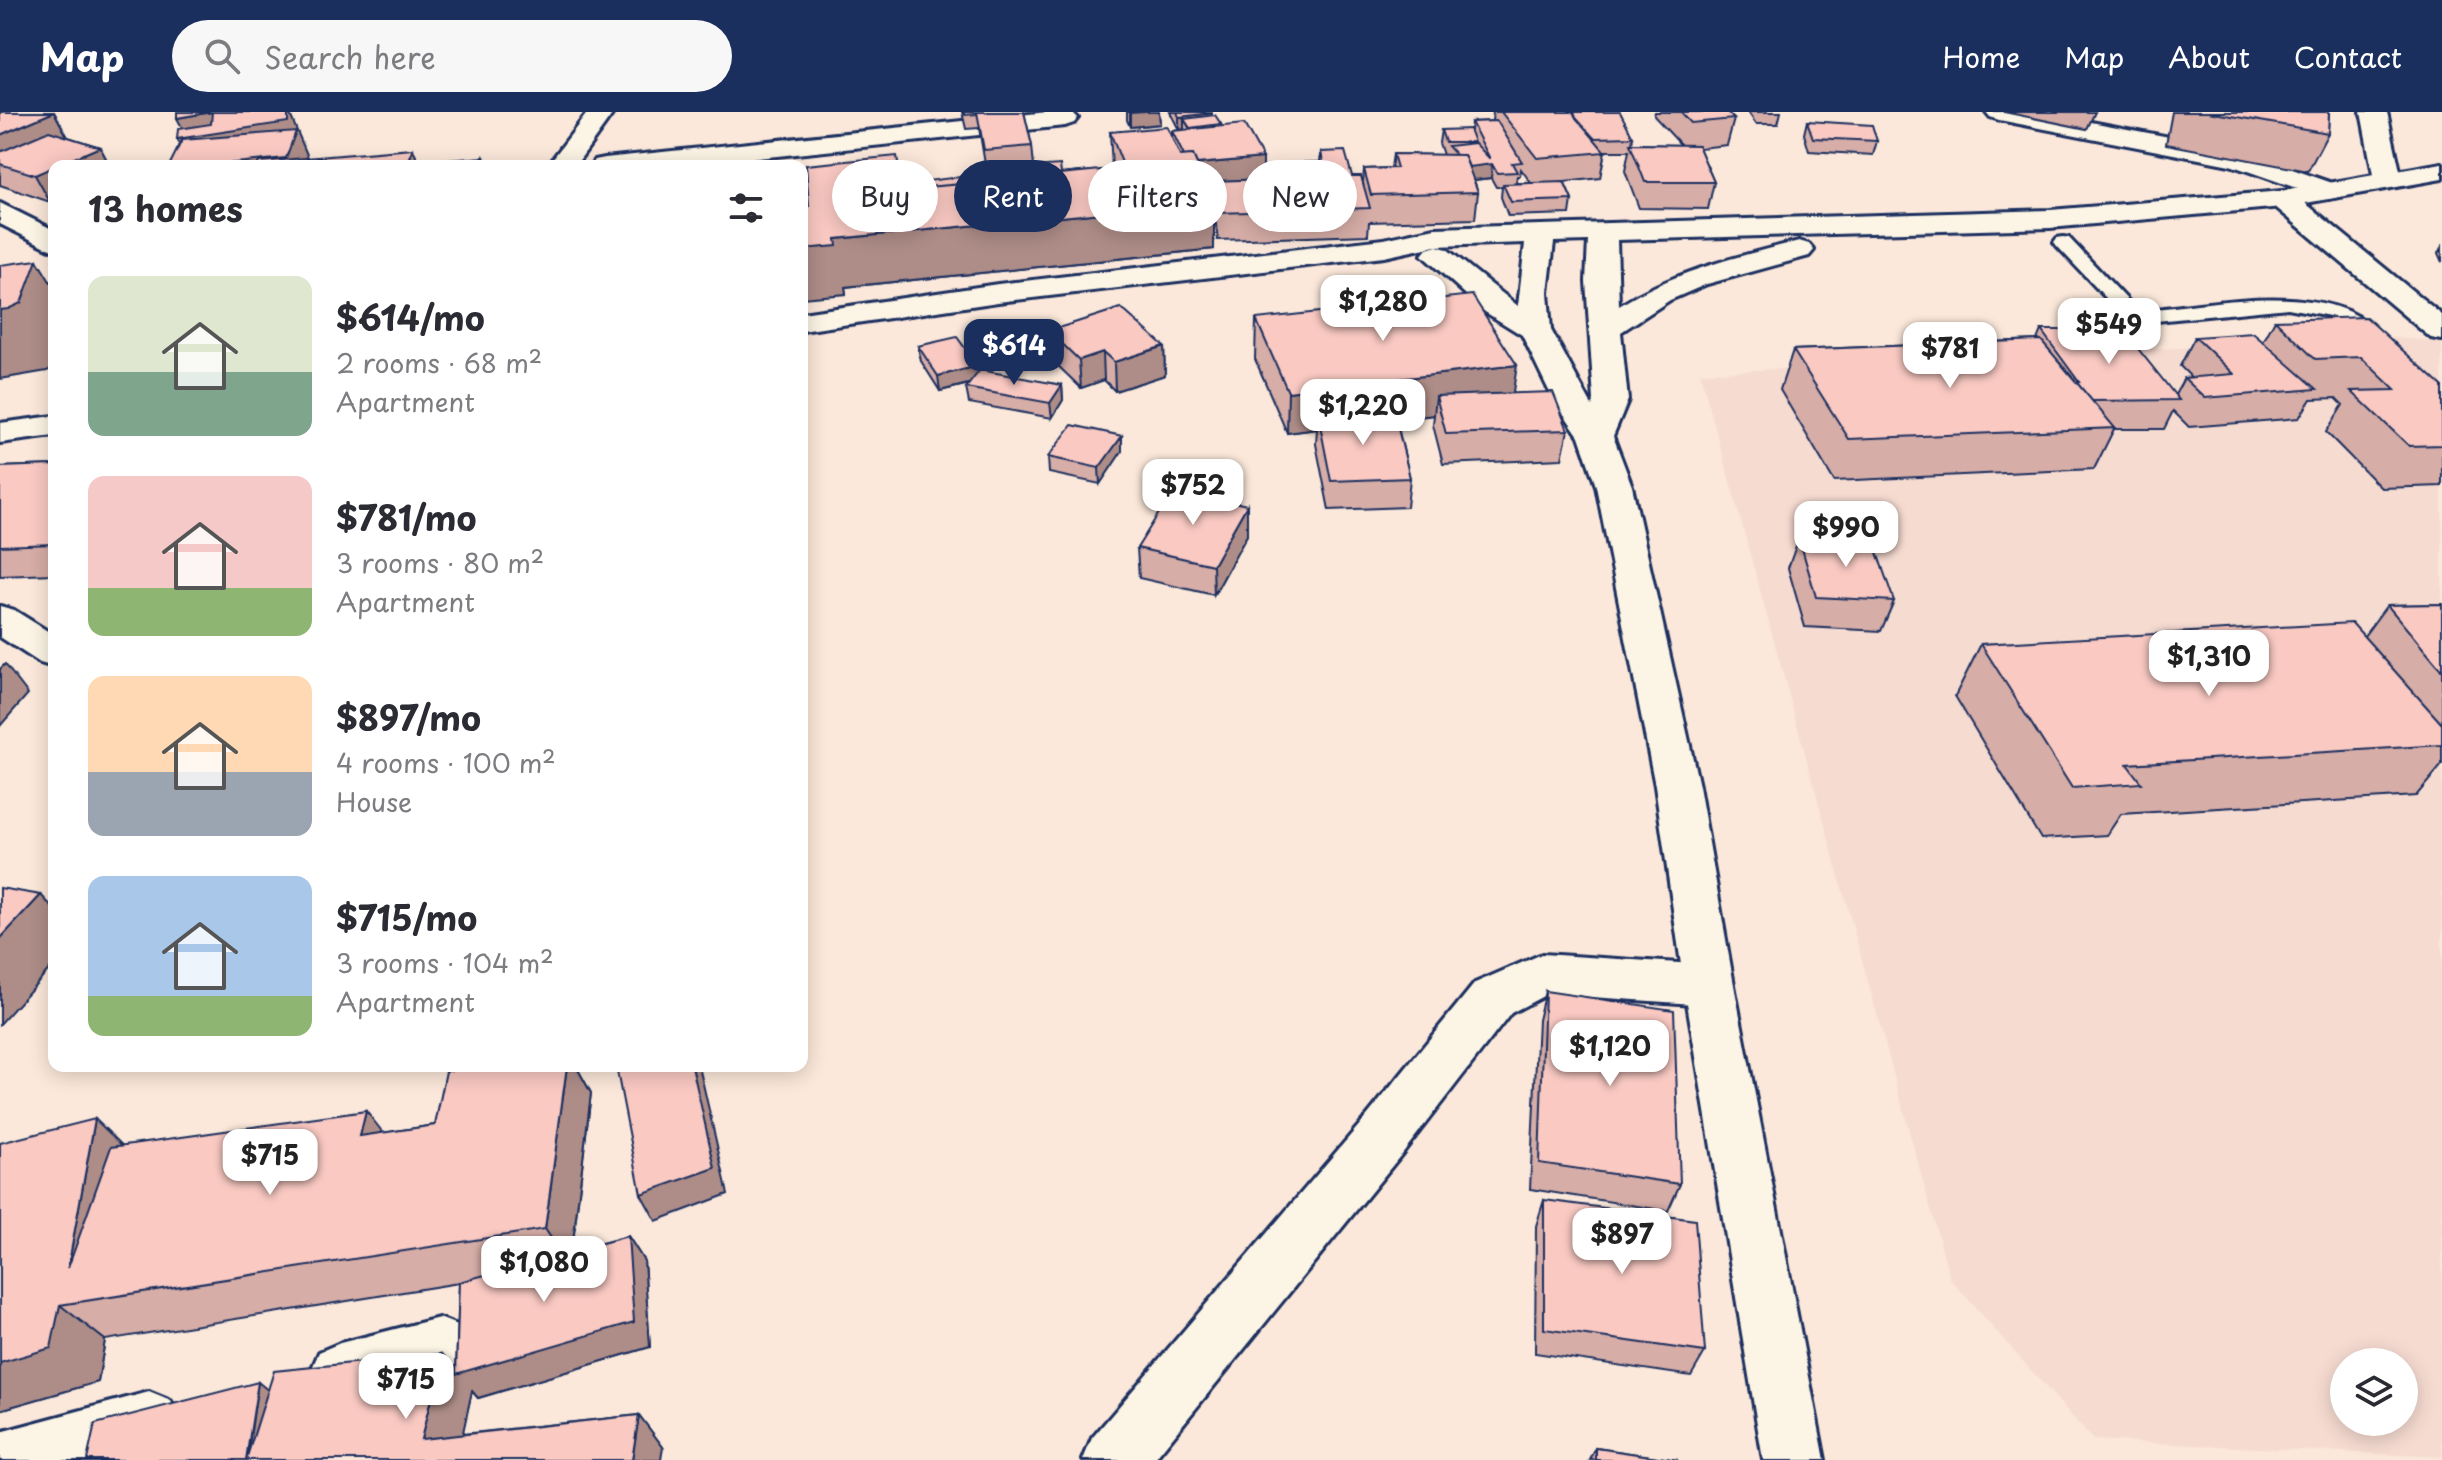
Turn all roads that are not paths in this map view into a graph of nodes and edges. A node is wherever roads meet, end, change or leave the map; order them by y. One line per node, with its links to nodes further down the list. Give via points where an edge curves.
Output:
1 (601, 112): 5 (street)
2 (1999, 112): 9 (street, via 2237,158)
3 (2374, 112): 8 (street)
4 (1065, 118): 6 (street)
5 (565, 160)
6 (662, 160)
7 (2442, 171): 8 (street)
8 (2388, 180): 9 (street)
9 (2328, 191): 10 (street)
10 (2283, 199): 12 (street); 16 (street, via 2050,219)
11 (0, 213): 13 (street)
12 (2329, 221): 14 (street); 23 (street)
13 (48, 239)
14 (2063, 242): 18 (street); 24 (lane, via 2135,314 2288,303 2320,307 2341,313)
15 (1540, 243): 16 (street); 17 (street, via 1435,237); 19 (street); 22 (street, via 1533,293)
16 (1602, 243): 18 (street); 21 (street)
17 (1384, 248): 19 (street); 20 (street)
18 (1799, 250): 21 (street, via 1685,282)
19 (1437, 255): 22 (street)
20 (808, 321)
21 (1606, 328): 27 (street, via 1611,400)
22 (1535, 330): 27 (street, via 1562,386)
23 (2442, 331)
24 (2392, 350)
25 (48, 427): 26 (street)
26 (0, 433)
27 (1596, 436): 30 (street, via 1614,486 1677,786)
28 (0, 619): 29 (street)
29 (48, 649)
30 (1709, 985): 35 (street, via 1542,974 1493,998); 36 (street)
31 (439, 1347): 32 (street)
32 (285, 1388)
33 (193, 1412): 34 (street)
34 (8, 1460)
35 (1114, 1460)
36 (1794, 1460)

